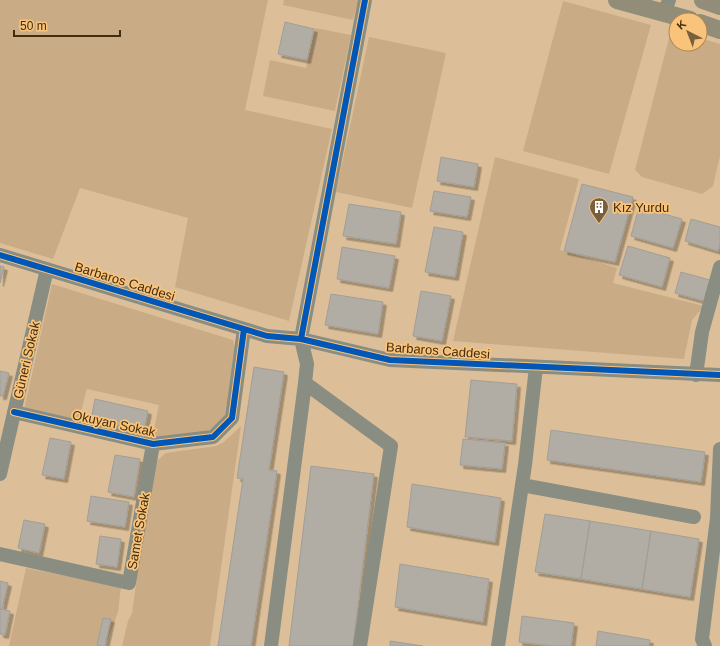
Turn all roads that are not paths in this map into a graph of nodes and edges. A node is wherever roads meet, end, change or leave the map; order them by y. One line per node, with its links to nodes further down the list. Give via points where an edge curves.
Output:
1 (365, 0): 13 (street)
2 (617, 0): 4 (main road)
3 (703, 0): 5 (main road)
4 (667, 6): 6 (main road)
5 (720, 6)
6 (677, 12)
7 (708, 26): 8 (main road)
8 (720, 30)
9 (0, 255): 11 (street, Barbaros Caddesi)
10 (720, 267): 15 (street, via 702,332)
11 (47, 269): 12 (street, Barbaros Caddesi); 18 (street, Güneri Sokak)
12 (244, 329): 13 (street, Barbaros Caddesi, via 267,336); 19 (street, Okuyan Sokak, via 232,418 213,436)
13 (300, 339): 14 (street, Barbaros Caddesi, via 390,360); 17 (street, via 307,364)
14 (536, 367): 15 (street, Barbaros Caddesi); 22 (street)
15 (696, 375): 16 (street, Barbaros Caddesi)
16 (720, 375)
17 (306, 383): 25 (street); 26 (street, via 390,446)
18 (14, 412): 19 (street, Okuyan Sokak); 21 (street, Güneri Sokak)
19 (153, 444): 24 (street, Samet Sokak, via 129,583)
20 (720, 449): 28 (street, via 717,518 702,639)
21 (0, 474)
22 (522, 485): 23 (street); 27 (street)
23 (694, 517)
24 (0, 554)
25 (271, 646)
26 (360, 646)
27 (498, 646)
28 (705, 646)

